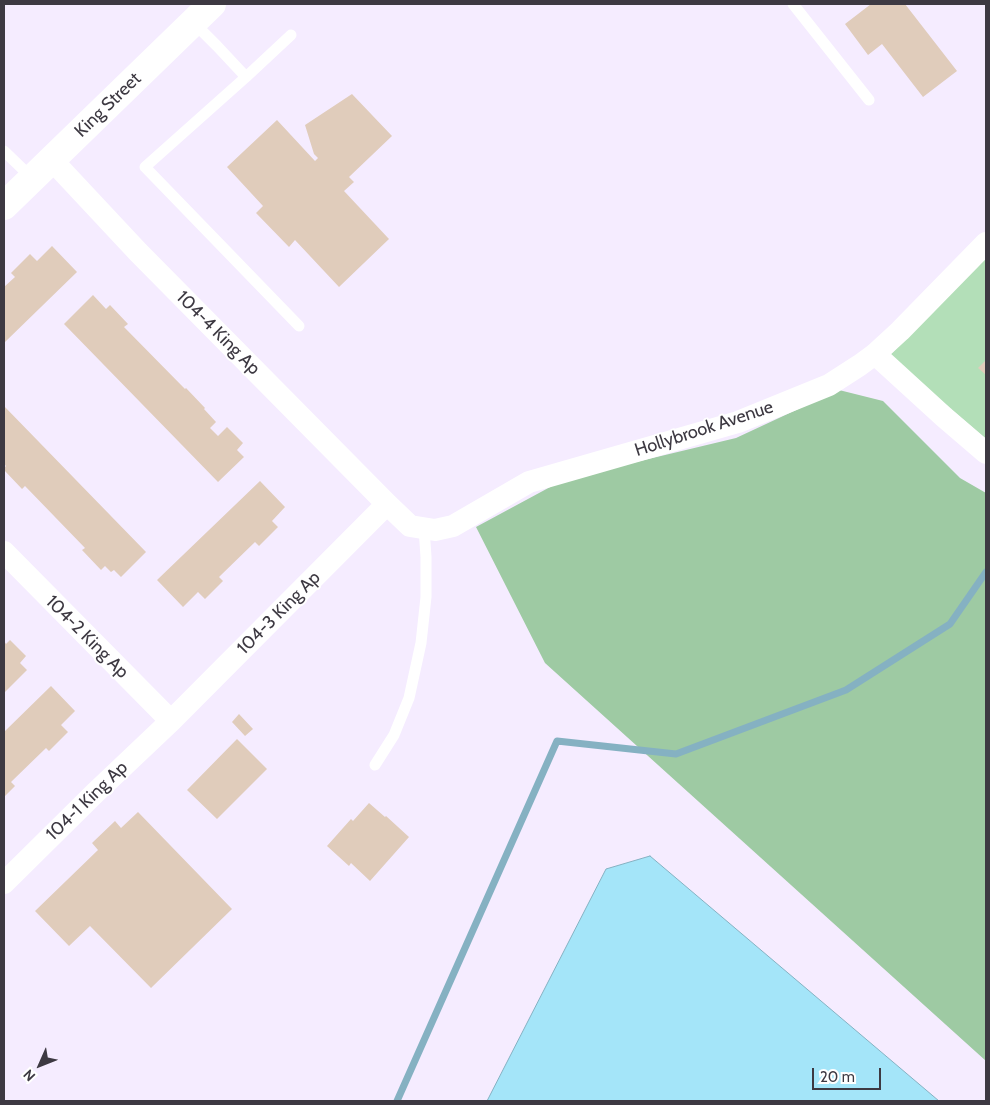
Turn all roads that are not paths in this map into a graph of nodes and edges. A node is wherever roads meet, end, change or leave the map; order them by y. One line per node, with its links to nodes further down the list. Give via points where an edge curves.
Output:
1 (793, 4): 5 (lane)
2 (203, 13): 4 (lane, via 218,46); 7 (street, King Street)
3 (291, 35): 4 (lane)
4 (246, 77): 11 (lane, via 145,167)
5 (869, 100)
6 (4, 151): 8 (lane)
7 (52, 159): 8 (street, King Street); 14 (street, 104-4 King Ap, via 138,252)
8 (32, 178): 9 (street, King Street)
9 (4, 206)
10 (986, 243): 12 (street, Hollybrook Avenue)
11 (299, 326)
12 (875, 354): 13 (street); 15 (street, Hollybrook Avenue, via 829,385 738,422 529,482 453,526 435,530)
13 (986, 453)
14 (387, 504): 15 (street, Hollybrook Avenue, via 410,526); 17 (street, 104-3 King Ap)
15 (424, 528): 18 (lane, via 426,596 421,643 409,698 394,735)
16 (4, 552): 17 (street, 104-2 King Ap)
17 (171, 721): 19 (street, 104-1 King Ap)
18 (375, 765)
19 (4, 883)

